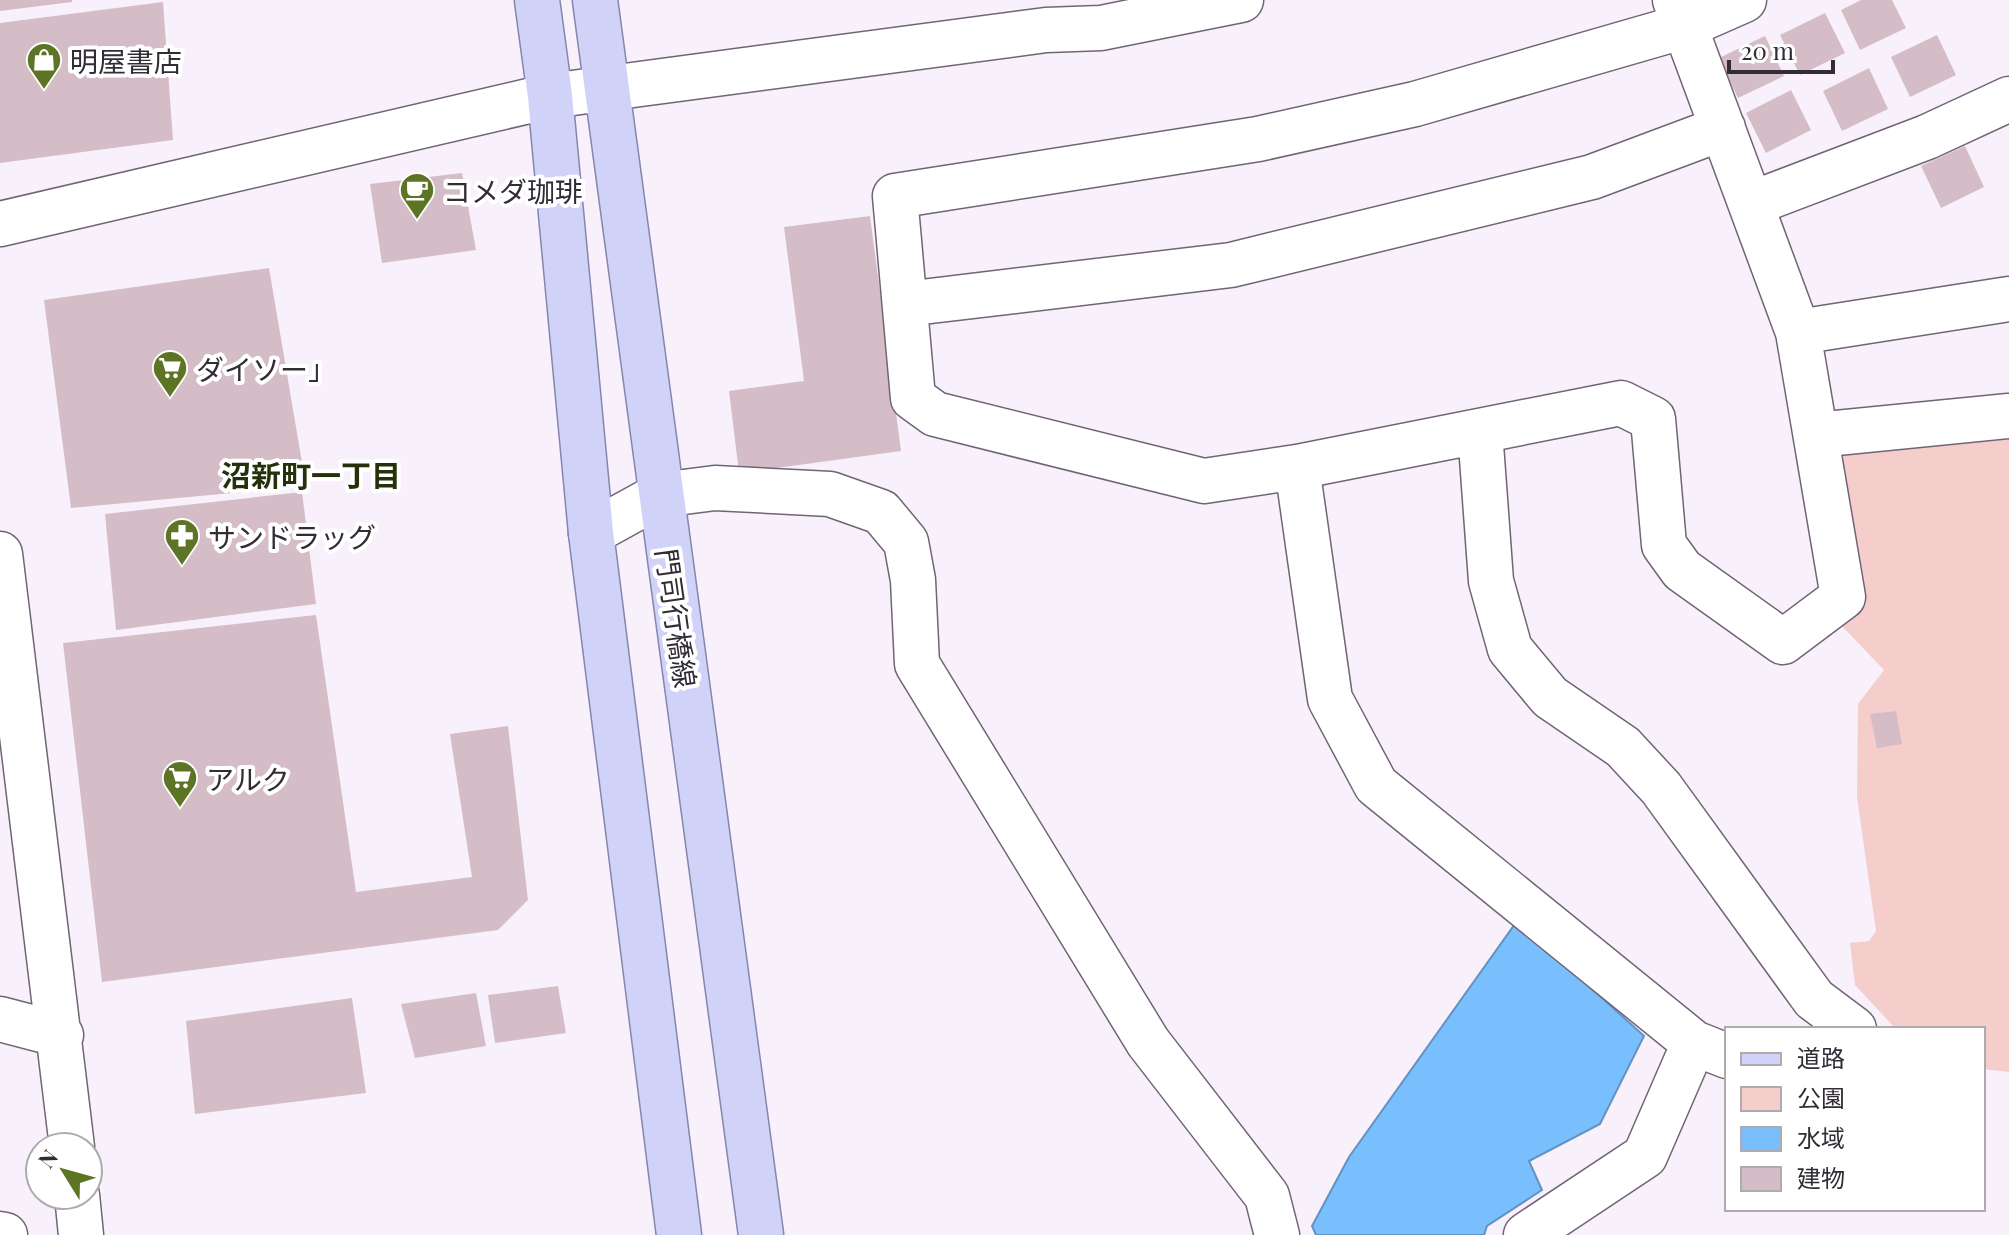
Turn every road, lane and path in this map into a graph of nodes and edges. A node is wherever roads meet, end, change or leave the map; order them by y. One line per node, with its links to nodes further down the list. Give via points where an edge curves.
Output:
1 (537, 0): 8 (main road)
2 (595, 0): 7 (main road, 門司行橋線)
3 (1241, 0): 6 (street, via 1101,28)
4 (1744, 0): 5 (street)
5 (1680, 13): 10 (street); 14 (street, via 1415,104 1258,139 895,196)
6 (1045, 15): 7 (street, via 934,47)
7 (606, 88): 8 (street); 20 (main road, 門司行橋線)
8 (550, 96): 12 (street); 21 (main road)
9 (2009, 99): 11 (street, via 1927,137)
10 (1723, 128): 11 (street); 14 (street, via 1592,177 1231,265)
11 (1751, 204): 15 (street)
12 (0, 224)
13 (2009, 299): 15 (street)
14 (905, 304): 19 (street, via 913,398 935,414 1204,481)
15 (1798, 332): 18 (street)
16 (2009, 416): 18 (street)
17 (1480, 431): 18 (street, via 1621,403 1653,419 1664,545 1682,570 1783,642 1843,597); 19 (street); 24 (street, via 1491,581 1510,649 1550,697 1623,747 1661,788 1814,999)
18 (1816, 435)
19 (1297, 467): 26 (street, via 1330,699 1376,785)
20 (660, 495): 21 (street); 31 (main road, 門司行橋線); 32 (street, via 715,488 786,490 830,494 881,512 906,542 917,664 1148,1042 1267,1196)
21 (591, 533): 30 (main road)
22 (0, 554): 25 (street)
23 (0, 1019): 25 (street)
24 (1851, 1027)
25 (61, 1035): 27 (street)
26 (1710, 1049): 33 (street, via 1645,1156)
27 (70, 1131)
28 (79, 1211): 29 (street)
29 (81, 1235)
30 (679, 1235)
31 (761, 1235)
32 (1277, 1235)
33 (1526, 1235)

